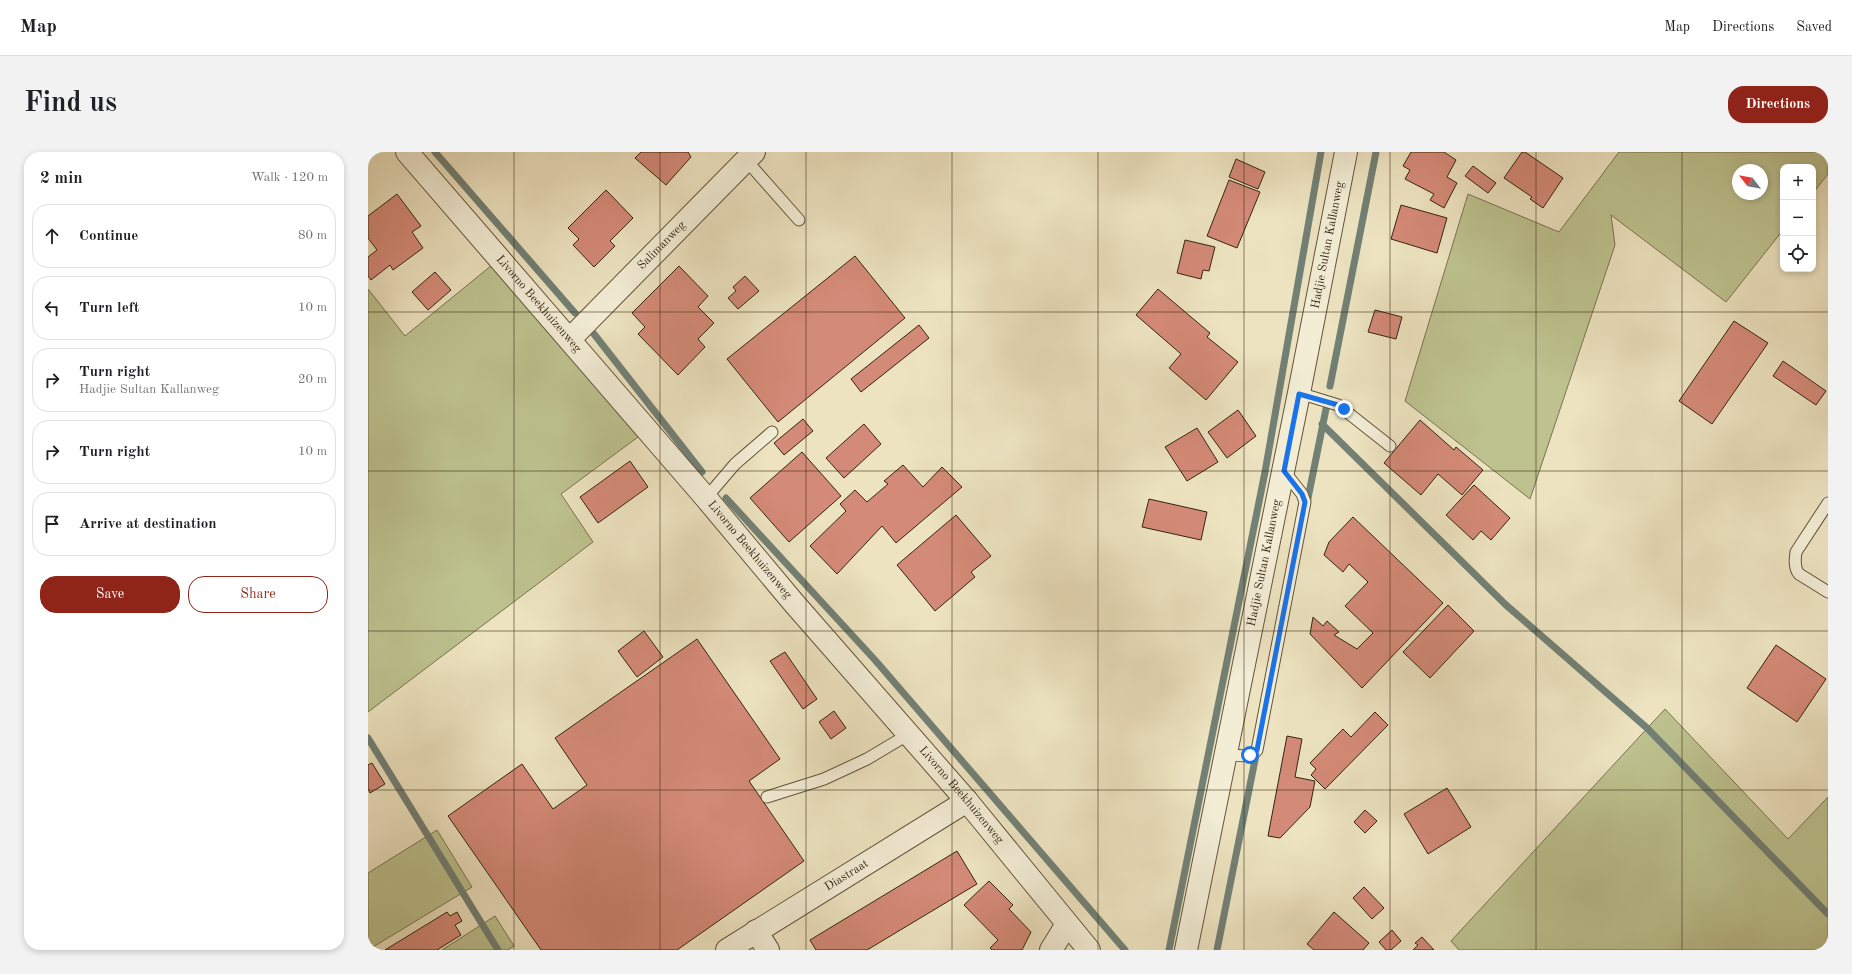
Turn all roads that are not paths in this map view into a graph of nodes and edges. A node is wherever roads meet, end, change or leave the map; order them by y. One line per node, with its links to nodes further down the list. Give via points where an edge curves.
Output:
1 (408, 152): 5 (street, Livorno Beekhuizenweg)
2 (1346, 152): 6 (street, Hadjie Sultan Kallanweg)
3 (750, 156): 4 (lane); 5 (street, Salimanweg)
4 (799, 220)
5 (570, 339): 10 (street, Livorno Beekhuizenweg)
6 (1299, 394): 8 (lane, via 1338,405); 9 (street, Hadjie Sultan Kallanweg)
7 (772, 432): 10 (lane, via 735,464)
8 (1390, 446)
9 (1284, 471): 14 (street, Hadjie Sultan Kallanweg); 14 (lane, via 1305,501 1257,750 1244,756)
10 (706, 498): 13 (street, Livorno Beekhuizenweg)
11 (1828, 503): 12 (lane, via 1796,552 1795,558 1799,574)
12 (1828, 592)
13 (908, 734): 15 (lane, via 867,759 824,779); 16 (street, Livorno Beekhuizenweg)
14 (1226, 754): 23 (street, Hadjie Sultan Kallanweg)
15 (767, 797)
16 (967, 801): 17 (street, Livorno Beekhuizenweg); 18 (street, Diastraat)
17 (1067, 924): 21 (street); 22 (street, Livorno Beekhuizenweg)
18 (756, 931): 19 (street, Diastraat); 20 (street)
19 (727, 950)
20 (768, 950)
21 (1050, 950)
22 (1089, 950)
23 (1186, 950)

